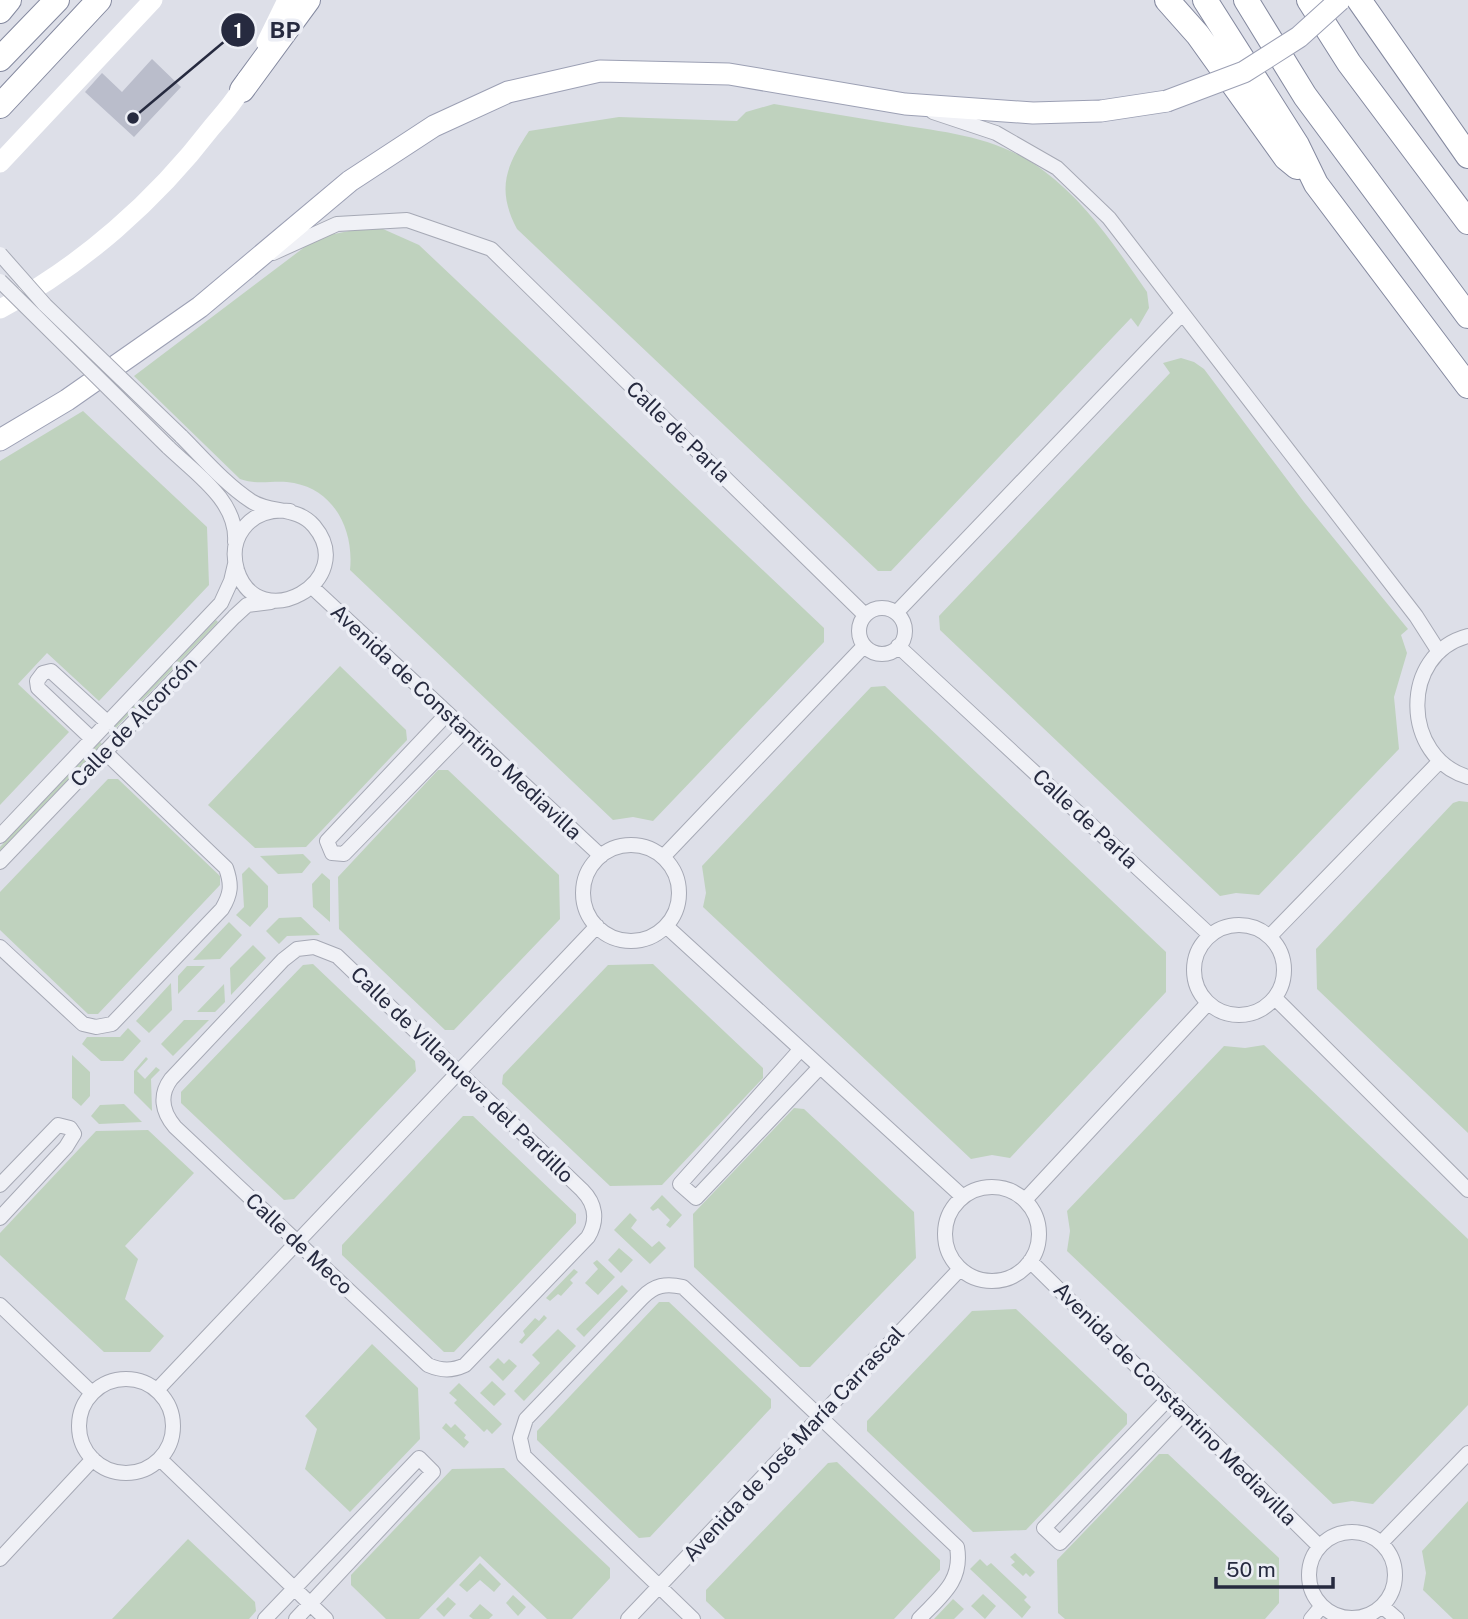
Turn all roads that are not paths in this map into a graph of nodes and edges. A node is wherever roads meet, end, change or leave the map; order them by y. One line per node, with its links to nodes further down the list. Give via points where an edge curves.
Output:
1 (9, 0): 13 (highway)
2 (57, 0): 14 (highway)
3 (99, 0): 17 (highway)
4 (153, 0): 19 (main road)
5 (287, 0): 15 (main road)
6 (308, 0): 15 (highway)
7 (1167, 0): 20 (highway, via 1198,35 1286,159)
8 (1205, 0): 20 (highway, via 1297,145)
9 (1246, 0): 27 (highway, via 1305,96)
10 (1309, 0): 21 (highway, via 1349,63)
11 (1339, 0): 16 (main road, bridge, via 1299,37 1244,72 1167,101 1101,111 1033,113)
12 (1362, 4): 18 (highway)
13 (0, 11)
14 (0, 58)
15 (242, 90): 25 (main road, via 186,161 123,224 32,292)
16 (905, 104): 23 (main road, via 729,74 600,71 508,92 434,126 350,181); 26 (street, via 996,133 1057,168 1109,218)
17 (0, 106)
18 (1468, 156)
19 (0, 163)
20 (1316, 184): 28 (highway)
21 (1468, 222)
22 (0, 254): 30 (street, bridge, via 45,305 254,503)
23 (262, 258): 29 (main road, via 67,400); 36 (street, Calle de Parla, via 337,224 407,220 491,249)
24 (0, 281): 31 (street, bridge, via 227,505 234,518)
25 (0, 309)
26 (1181, 315): 35 (street); 40 (street, via 1416,616)
27 (1468, 316)
28 (1468, 386)
29 (0, 440)
30 (289, 511): 31 (street, via 269,512 250,521); 33 (street, via 313,525 321,536 324,563)
31 (235, 547): 32 (street)
32 (235, 563): 34 (street, via 245,585 265,599); 42 (street, Calle de Alcorcón, via 221,603)
33 (312, 587): 34 (street, via 302,595); 41 (street, Avenida de Constantino Mediavilla)
34 (277, 601): 45 (street, Calle de Alcorcón, via 247,605)
35 (896, 613): 36 (street, via 883,608); 39 (street, via 904,627)
36 (865, 615): 38 (street, via 859,632)
37 (1468, 636): 40 (street)
38 (864, 646): 39 (street, via 884,653); 50 (street)
39 (898, 646): 54 (street, Calle de Parla)
40 (1439, 652): 46 (street, via 1424,671 1416,695 1416,719 1424,742)
41 (446, 715): 43 (street, Avenida de Constantino Mediavilla); 43 (street, via 327,841 332,853 344,854)
42 (108, 723): 44 (street, Calle de Alcorcón); 44 (street, via 51,671 43,673 38,688)
43 (464, 731): 49 (street, Avenida de Constantino Mediavilla)
44 (92, 739): 48 (street, Calle de Alcorcón)
45 (105, 752): 51 (street, Calle de Alcorcón); 56 (street, via 226,869 231,888 222,909 121,1016 112,1024 96,1027 83,1024)
46 (1440, 761): 47 (street); 55 (street)
47 (1468, 777)
48 (0, 836)
49 (601, 856): 50 (street, via 632,845); 52 (street, via 584,885 586,907)
50 (663, 857): 53 (street, via 679,886 677,907)
51 (0, 862)
52 (597, 926): 53 (street, via 626,941 647,938); 61 (street)
53 (666, 926): 59 (street)
54 (1210, 935): 55 (street, via 1234,924); 58 (street, via 1197,953 1194,976)
55 (1270, 936): 57 (street, via 1284,959 1282,986)
56 (0, 947)
57 (1275, 998): 58 (street, via 1264,1008 1242,1015 1220,1012); 64 (street)
58 (1208, 1003): 66 (street)
59 (800, 1050): 60 (street); 60 (street, via 680,1184 696,1198)
60 (819, 1068): 65 (street)
61 (461, 1073): 62 (street, Calle de Villanueva del Pardillo, via 337,956 314,947 297,949 283,960 172,1079); 68 (street); 72 (street, Calle de Villanueva del Pardillo, via 590,1198 595,1218 588,1237 565,1261 465,1365)
62 (163, 1102): 68 (street, Calle de Meco, via 175,1127)
63 (0, 1185): 67 (street, via 58,1125 74,1133)
64 (1468, 1190)
65 (963, 1198): 66 (street, via 988,1187); 70 (street, via 946,1224 946,1240)
66 (1025, 1200): 69 (street, via 1038,1223 1037,1249)
67 (0, 1218)
68 (297, 1243): 72 (street, Calle de Meco, via 428,1365); 73 (street)
69 (1030, 1261): 70 (street, via 1021,1271 997,1281); 75 (street, Avenida de Constantino Mediavilla)
70 (960, 1269): 77 (street, Avenida de José María Carrascal)
71 (0, 1305): 74 (street)
72 (449, 1370)
73 (157, 1390): 74 (street, via 124,1379); 80 (street, via 169,1406 173,1424 170,1443)
74 (92, 1393): 79 (street, via 84,1405 80,1434)
75 (1169, 1398): 76 (street, Avenida de Constantino Mediavilla); 76 (street, via 1044,1528 1060,1543)
76 (1184, 1413): 82 (street, Avenida de Constantino Mediavilla)
77 (820, 1416): 84 (street, Avenida de José María Carrascal); 84 (street, via 682,1287 668,1285 657,1286 642,1298 526,1419 520,1437 524,1456); 94 (street, via 957,1547 959,1566 954,1583)
78 (1468, 1453): 81 (street)
79 (93, 1459): 80 (street, via 121,1473 142,1471); 83 (street)
80 (160, 1459): 85 (street)
81 (1382, 1542): 82 (street, via 1356,1532); 87 (street, via 1394,1563 1395,1580)
82 (1319, 1546): 88 (street, via 1310,1575)
83 (0, 1559)
84 (659, 1586): 92 (street, Avenida de José María Carrascal); 93 (street)
85 (294, 1589): 86 (street); 86 (street, via 419,1458 433,1472); 89 (street)
86 (310, 1604): 90 (street); 91 (street)
87 (1382, 1606): 88 (street, via 1349,1619 1332,1616); 96 (street)
88 (1321, 1607): 95 (street)
89 (265, 1619)
90 (296, 1619)
91 (326, 1619)
92 (628, 1619)
93 (694, 1619)
94 (919, 1619)
95 (1311, 1619)
96 (1396, 1619)

